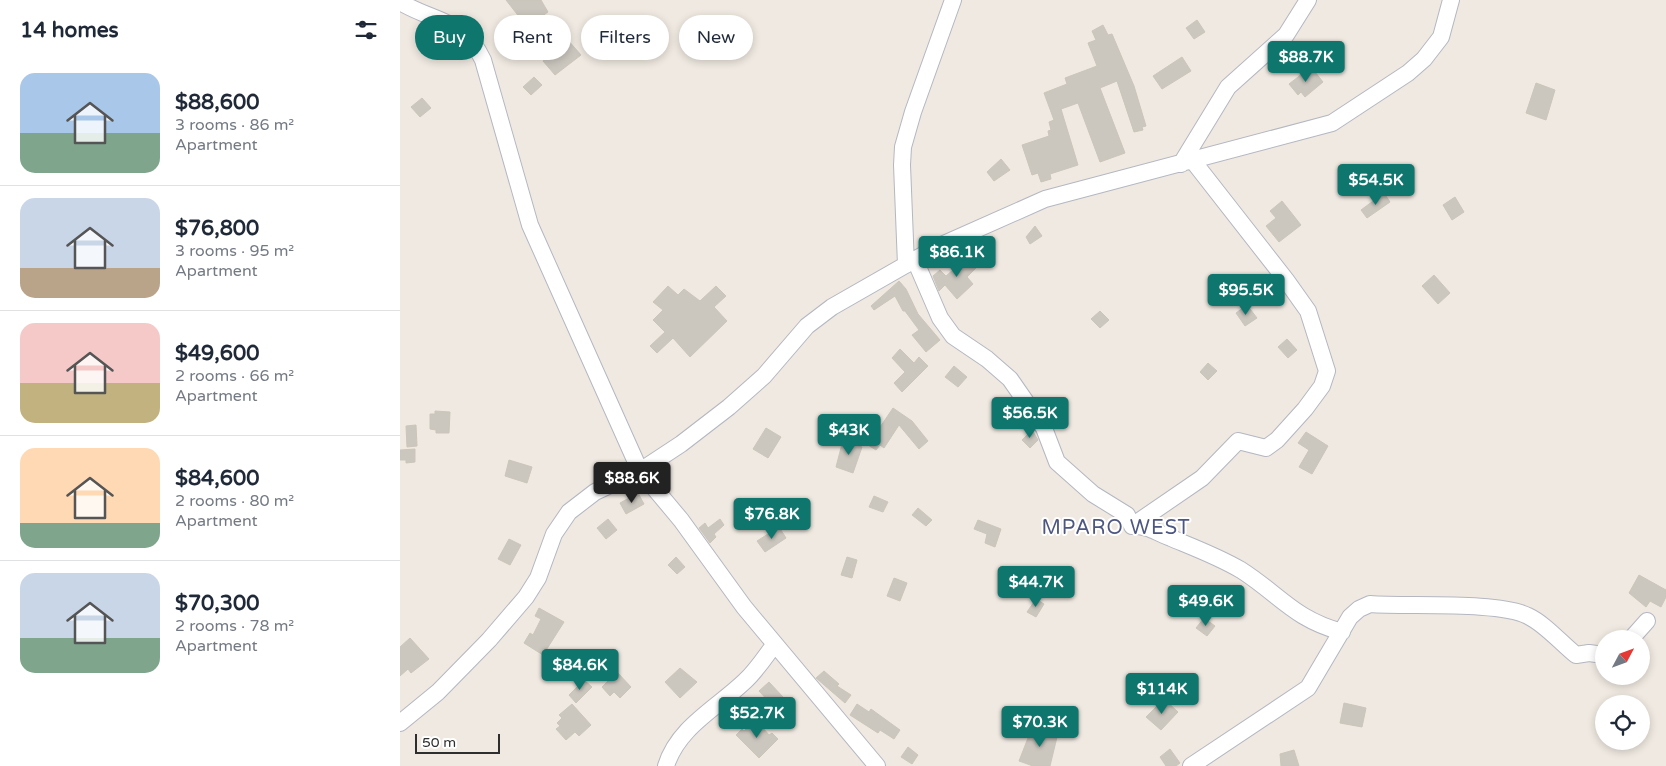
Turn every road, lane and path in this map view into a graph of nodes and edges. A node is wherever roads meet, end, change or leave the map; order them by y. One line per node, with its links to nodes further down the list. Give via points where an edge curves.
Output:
1 (954, 0): 6 (street, via 912,112 903,147)
2 (1308, 0): 5 (street, via 1286,34 1228,87)
3 (1451, 0): 5 (street, via 1446,27 1436,46 1408,73 1347,114 1320,127)
4 (400, 2): 7 (street, via 453,25 476,45 530,225)
5 (1187, 162): 6 (street, via 1045,199 937,247); 8 (street, via 1308,311 1327,371 1322,386 1266,448 1238,441 1202,478)
6 (911, 263): 7 (street, via 818,316 764,376 729,407); 8 (street, via 953,336 1010,379 1044,428 1057,462 1093,494 1127,515)
7 (640, 471): 12 (street); 14 (street, via 595,492 569,512 554,534 538,578 506,622 444,686)
8 (1132, 526): 11 (street, via 1148,526 1226,562 1310,622)
9 (1647, 621): 10 (street)
10 (1639, 630)
11 (1342, 632): 13 (street, via 1350,617 1359,608 1370,604 1496,609 1530,616 1576,655); 15 (street, via 1308,688)
12 (774, 645): 16 (street, via 747,679 684,733 675,744); 17 (street)
13 (1595, 654)
14 (400, 723)
15 (1197, 762): 18 (street)
16 (666, 766)
17 (878, 766)
18 (1218, 766)

